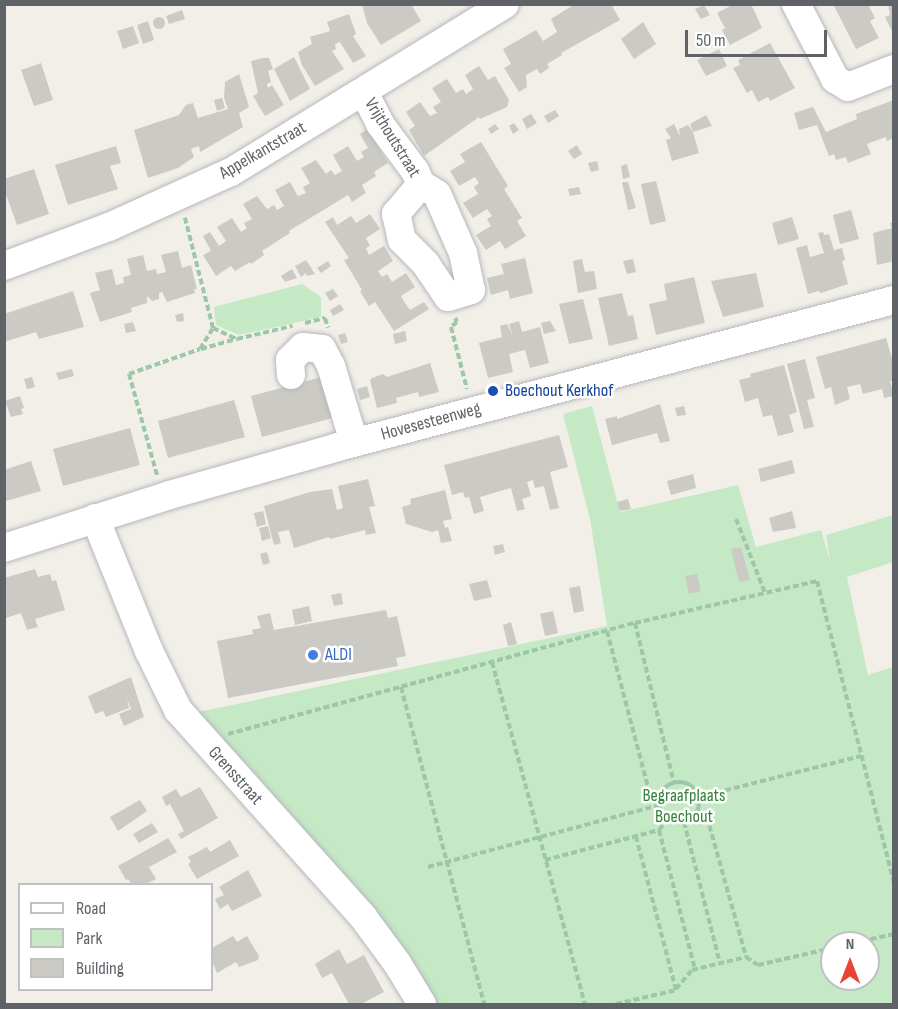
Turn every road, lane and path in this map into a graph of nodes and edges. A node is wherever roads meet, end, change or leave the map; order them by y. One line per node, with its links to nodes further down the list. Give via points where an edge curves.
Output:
1 (506, 4): 4 (street, Appelkantstraat)
2 (796, 4): 3 (street, via 835,79 848,87)
3 (894, 69)
4 (364, 92): 5 (street, Vrijthoutstraat, via 380,124); 6 (street, Appelkantstraat, via 231,172)
5 (421, 184): 8 (street, Vrijthoutstraat, via 396,214 402,240 426,264); 8 (street, Vrijthoutstraat, via 437,194 463,253 471,290)
6 (179, 197): 7 (street, Appelkantstraat); 11 (path, via 213,327)
7 (4, 266)
8 (448, 297): 13 (path, via 457,322 451,327)
9 (894, 300): 13 (street, Hovesesteenweg)
10 (237, 339): 11 (path)
11 (200, 349): 15 (path, via 129,374)
12 (291, 375): 14 (street, via 290,360 303,347 322,349)
13 (472, 412): 14 (street, Hovesesteenweg)
14 (354, 442): 15 (street, Hovesesteenweg)
15 (161, 498): 16 (street, Hovesesteenweg)
16 (95, 518): 18 (street, Hovesesteenweg); 45 (street, Grensstraat, via 149,651 178,710 363,917)
17 (736, 519): 19 (path)
18 (4, 548)
19 (765, 592): 20 (path); 25 (path, via 817,580)
20 (634, 623): 21 (path); 26 (path)
21 (607, 631): 22 (path); 27 (path, via 649,791)
22 (492, 662): 23 (path); 35 (path)
23 (401, 687): 24 (path, via 229,734); 37 (path)
24 (221, 726)
25 (861, 756): 28 (path); 39 (path)
26 (674, 783): 27 (path, via 663,789); 28 (path, via 691,785)
27 (659, 797): 29 (path)
28 (699, 797): 30 (path)
29 (659, 805): 31 (path); 35 (path)
30 (698, 810): 32 (path); 41 (path, via 707,817)
31 (668, 819): 32 (path); 33 (path)
32 (684, 822): 42 (path)
33 (659, 830): 34 (path); 43 (path)
34 (636, 836): 36 (path); 44 (path)
35 (540, 837): 36 (path); 37 (path)
36 (545, 860): 47 (path)
37 (448, 861): 38 (path); 46 (path)
38 (428, 867)
39 (894, 883)
40 (820, 951): 41 (path, via 758,965)
41 (746, 957): 42 (path)
42 (720, 963): 43 (path)
43 (695, 969): 44 (path)
44 (676, 990): 48 (path)
45 (422, 1005)
46 (484, 1005)
47 (585, 1005)
48 (616, 1005)

